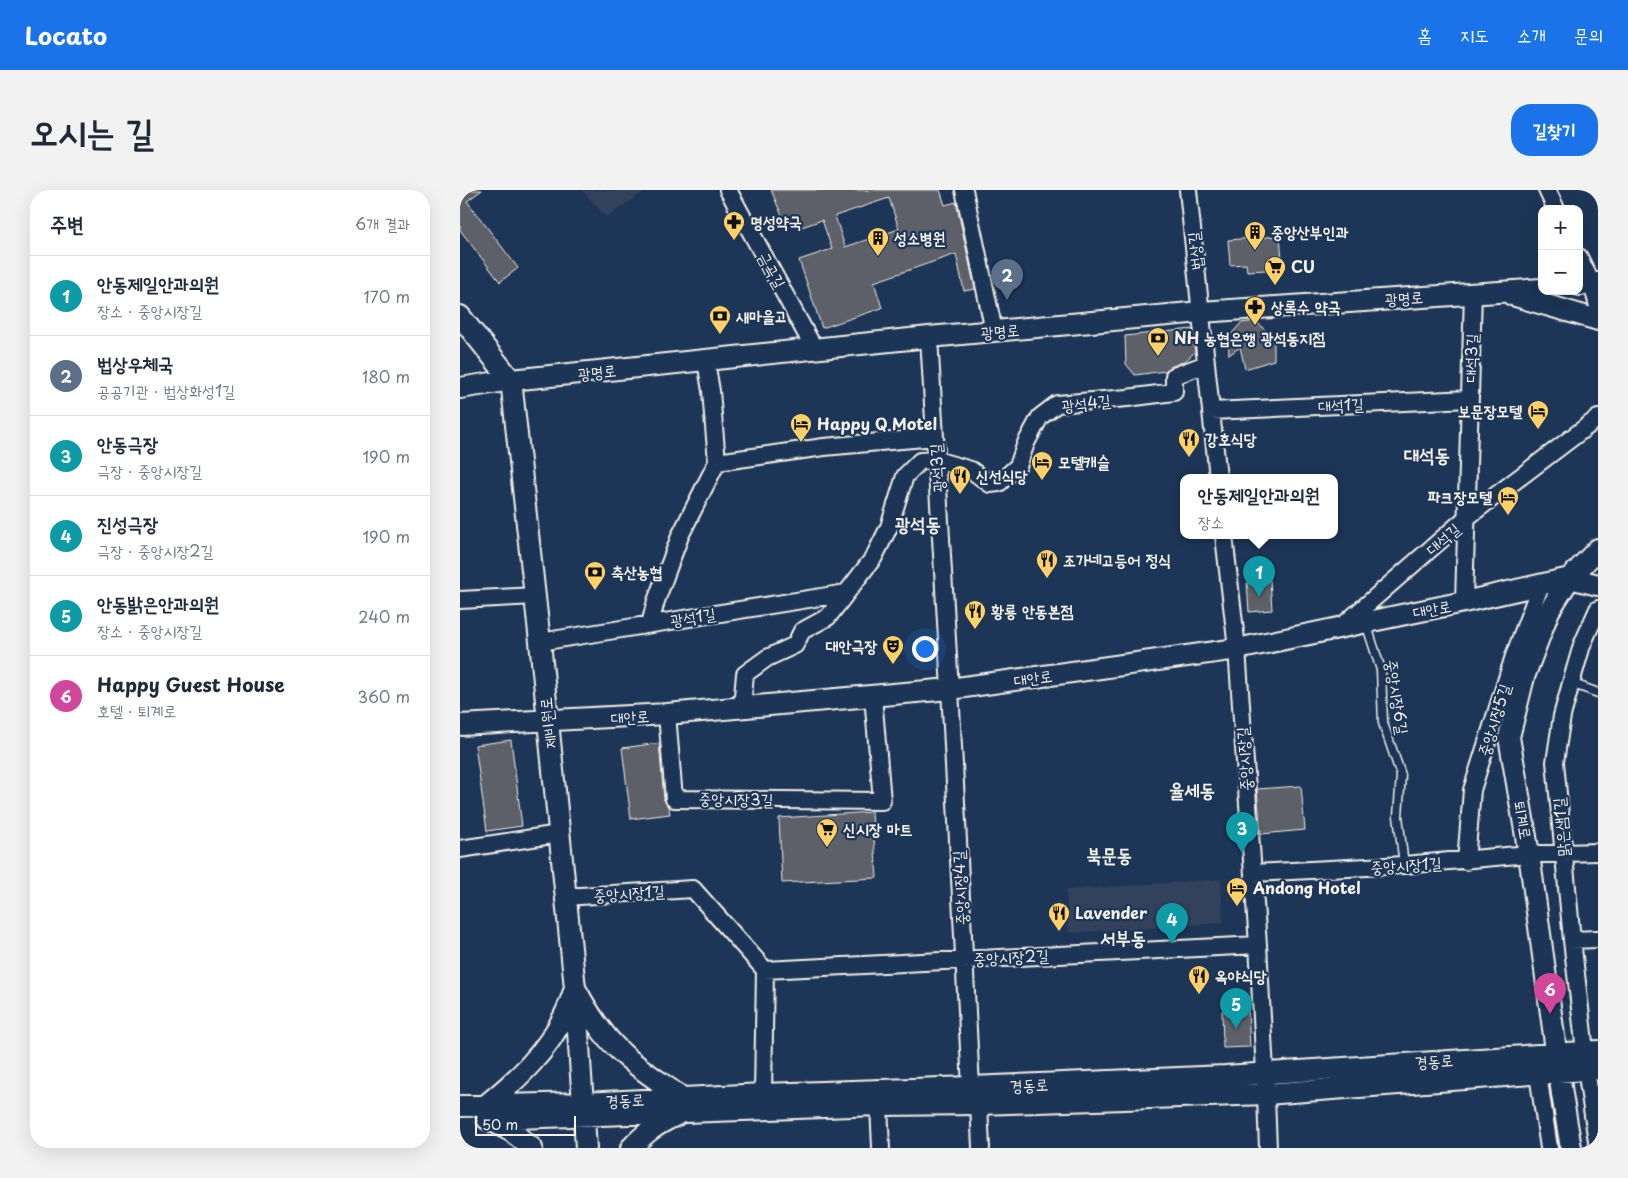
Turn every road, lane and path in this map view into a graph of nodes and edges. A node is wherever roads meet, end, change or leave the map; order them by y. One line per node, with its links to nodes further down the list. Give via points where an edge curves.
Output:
1 (728, 190): 17 (street, 금곡길)
2 (964, 190): 15 (street)
3 (1188, 190): 12 (street, 법상길)
4 (1547, 190): 5 (street)
5 (1554, 205)
6 (1583, 267): 7 (street)
7 (1590, 284): 11 (street)
8 (1538, 288): 9 (street, 광명로)
9 (1501, 292): 10 (street, 광명로); 14 (street)
10 (1473, 293): 12 (street, 광명로); 22 (street, 대석3길)
11 (1598, 306)
12 (1201, 312): 15 (street, 광명로); 19 (street)
13 (460, 316): 20 (street)
14 (1598, 320)
15 (994, 331): 16 (street, 광명로)
16 (929, 337): 17 (street, 광명로); 25 (street, 광석3길)
17 (815, 350): 18 (street, 광명로)
18 (706, 361): 20 (street, 광명로); 27 (street)
19 (1206, 364): 23 (street); 26 (street, 광석4길, via 1174,376 1174,392 1058,404 1040,417 1018,466 999,483 990,484 971,470)
20 (511, 380): 21 (street, 광명로); 36 (street, 제비원로)
21 (460, 388)
22 (1470, 399): 23 (street, 대석1길); 29 (street, 대석3길)
23 (1211, 411): 28 (street)
24 (1598, 418): 29 (street, 대석길)
25 (935, 437): 26 (street, 광석3길); 27 (street, via 824,447)
26 (936, 460): 35 (street, via 920,461 904,476 889,527 874,557); 46 (street, 광석3길)
27 (717, 462): 41 (street, via 680,536)
28 (1218, 474)
29 (1466, 518): 38 (street, 대석3길); 42 (street, 대석길)
30 (1224, 539): 44 (street, 중앙시장길)
31 (1598, 549): 32 (street, 퇴계로)
32 (1570, 578): 33 (street, 대안로); 34 (street, 대안로); 57 (street, 퇴계로, via 1549,611 1524,676 1509,737)
33 (1541, 584): 38 (street, 대안로); 58 (street, 중앙시장5길, via 1514,656 1472,790)
34 (1598, 585)
35 (846, 593): 41 (street, 광석1길); 49 (street, via 828,617 802,631 794,645 767,658 745,674)
36 (534, 596): 37 (street); 43 (street, 제비원로)
37 (460, 600)
38 (1464, 602): 40 (street, 대안로)
39 (1598, 609): 45 (street, 맑은샘1길, via 1582,645)
40 (1366, 622): 42 (street, 대안로); 59 (lane, 중앙시장6길, via 1381,670 1383,723 1401,775 1398,816)
41 (650, 624): 43 (street, 광석1길)
42 (1339, 629): 44 (street, 대안로)
43 (540, 642): 51 (street, 제비원로)
44 (1237, 649): 46 (street, 대안로); 60 (street, 중앙시장길)
45 (1571, 683): 47 (lane); 55 (street, 맑은샘1길, via 1555,762)
46 (950, 690): 48 (street, 대안로); 65 (street, 중앙시장4길)
47 (1598, 693)
48 (873, 696): 49 (street, 대안로); 50 (street, 중앙시장3길, via 882,801 674,799)
49 (742, 708): 50 (street, 대안로)
50 (667, 714): 51 (street, 대안로)
51 (548, 722): 52 (street, 대안로); 53 (street, 제비원로)
52 (460, 725)
53 (558, 834): 54 (street); 61 (street, 제비원로)
54 (460, 849)
55 (1564, 852): 56 (street, 중앙시장1길); 57 (street, 중앙시장1길); 63 (street, 맑은샘1길)
56 (1598, 852)
57 (1529, 854): 58 (street, 중앙시장1길); 69 (street, 퇴계로)
58 (1466, 861): 59 (street, 중앙시장1길)
59 (1404, 866): 60 (street, 중앙시장1길)
60 (1252, 873): 64 (street, 중앙시장길)
61 (564, 898): 66 (street, 중앙시장1길, via 693,889); 67 (street, 제비원로)
62 (1598, 939): 63 (street)
63 (1572, 940): 68 (street, 맑은샘1길)
64 (1258, 945): 65 (street, 중앙시장2길); 70 (street, 중앙시장길)
65 (963, 960): 66 (street, 중앙시장2길); 74 (street, 중앙시장4길)
66 (765, 970): 72 (street)
67 (575, 988): 75 (street, via 606,1036); 78 (street, 제비원로); 79 (street, via 566,1014 552,1037 533,1063)
68 (1592, 1060): 69 (street, 경동로); 89 (street, 맑은샘1길)
69 (1558, 1062): 70 (street, 경동로); 71 (street, 경동로); 88 (street, 퇴계로)
70 (1266, 1072): 73 (street, 중앙시장길); 74 (street, 경동로)
71 (1538, 1074): 73 (street, 경동로); 87 (street)
72 (763, 1094): 74 (street, 경동로); 75 (street, 경동로)
73 (1266, 1094): 74 (street, 경동로); 86 (street, 중앙시장길)
74 (975, 1096): 76 (street, 경동로); 85 (street, 중앙시장4길)
75 (683, 1104): 76 (street, 경동로); 78 (street, 경동로); 83 (street, via 645,1132)
76 (879, 1105): 84 (street)
77 (460, 1106): 79 (street, 경동로)
78 (584, 1110): 79 (street, 경동로); 82 (street, 제비원로)
79 (487, 1112): 80 (street, 경동로); 81 (street)
80 (460, 1120)
81 (532, 1148)
82 (586, 1148)
83 (630, 1148)
84 (881, 1148)
85 (981, 1148)
86 (1268, 1148)
87 (1549, 1148)
88 (1570, 1148)
89 (1598, 1148)

